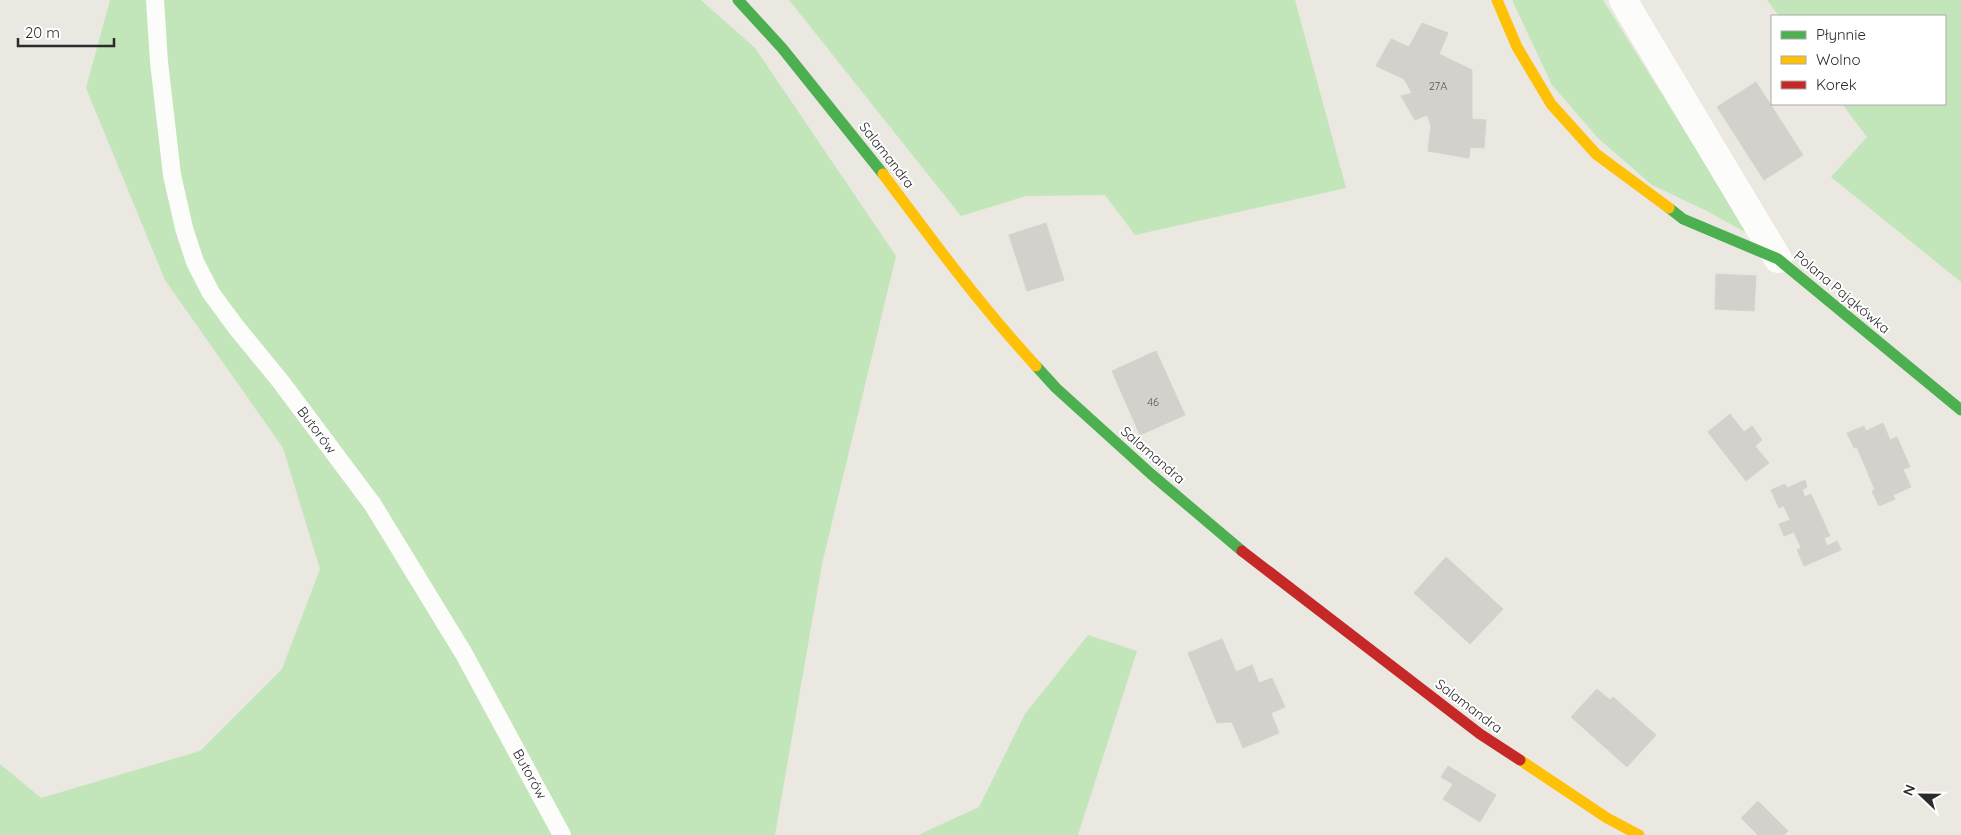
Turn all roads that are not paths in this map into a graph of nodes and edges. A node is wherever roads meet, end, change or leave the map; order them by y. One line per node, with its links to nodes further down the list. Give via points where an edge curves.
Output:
1 (155, 0): 7 (lane, Butorów, via 172,175 195,262 211,293 373,505 464,654)
2 (738, 0): 8 (street, Salamandra, via 782,48 870,156 1001,328 1056,388 1235,545 1480,734 1607,818)
3 (1497, 0): 5 (street, Polana Pająkówka, via 1517,48 1551,104 1596,154 1683,220)
4 (1623, 0): 5 (street)
5 (1778, 259): 6 (street, Polana Pająkówka)
6 (1961, 410)
7 (562, 835)
8 (1639, 835)

